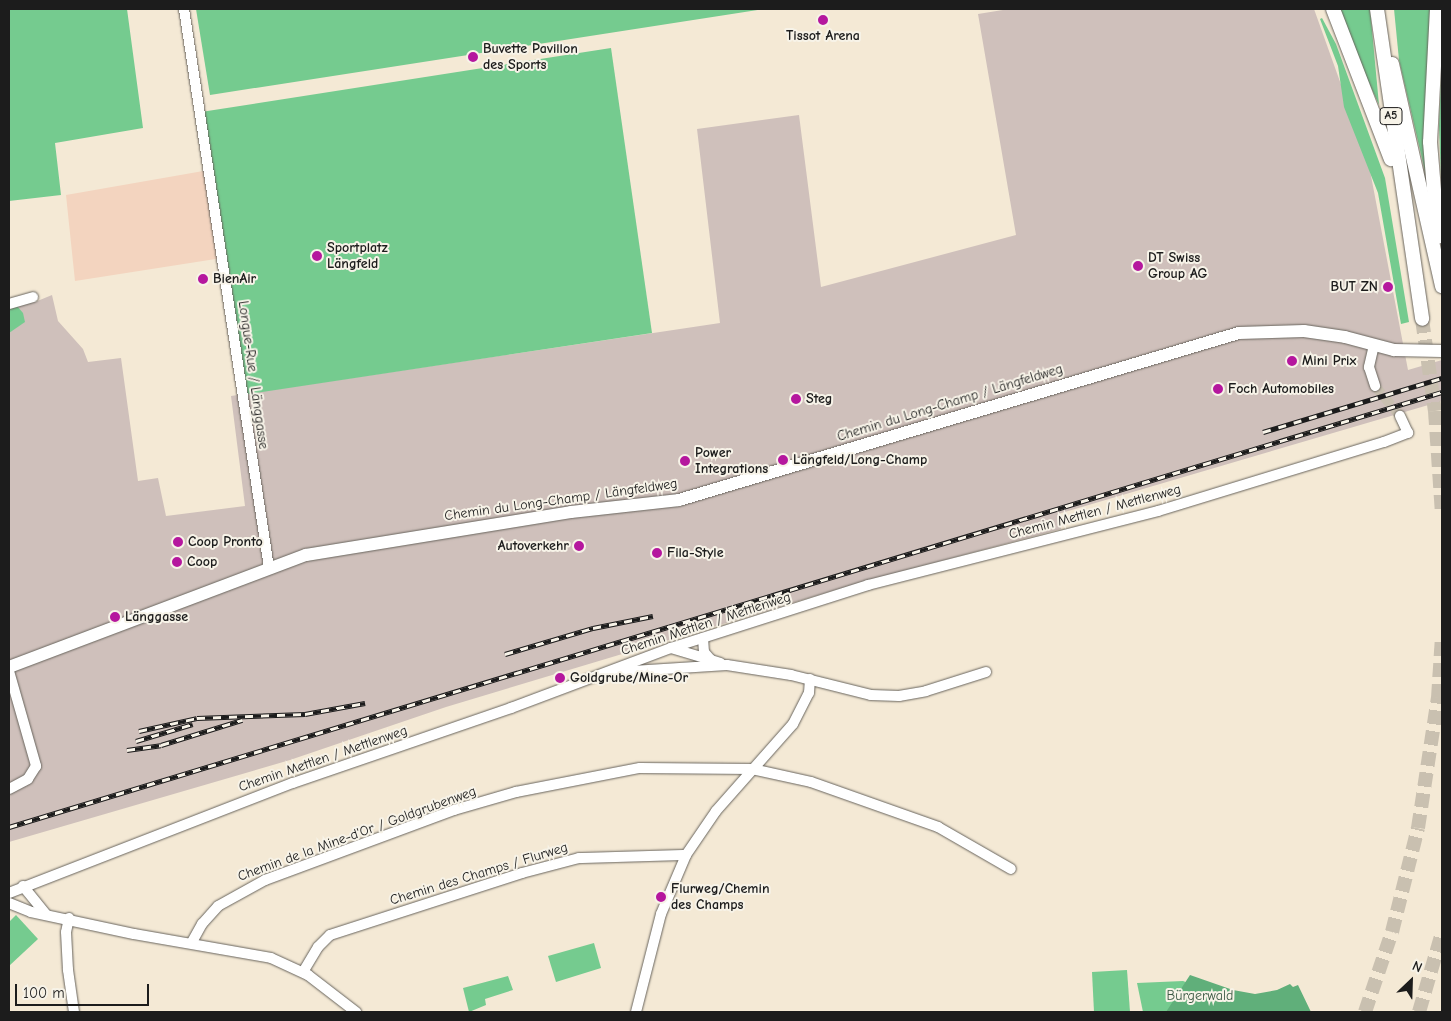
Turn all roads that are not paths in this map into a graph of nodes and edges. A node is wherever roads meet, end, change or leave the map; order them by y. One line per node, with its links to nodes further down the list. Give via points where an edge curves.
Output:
1 (184, 9): 16 (street, Longue-Rue / Länggasse)
2 (1333, 9): 6 (highway, via 1388,149)
3 (1377, 9): 6 (highway, A5)
4 (1386, 9): 8 (highway, A5, via 1394,78)
5 (1437, 9): 7 (highway, via 1430,142)
6 (1406, 223): 11 (highway, A5)
7 (1442, 270)
8 (1442, 286)
9 (33, 298): 10 (street)
10 (9, 304)
11 (1422, 319)
12 (1374, 345): 13 (main road, Chemin du Long-Champ / Längfeldweg, via 1394,350); 14 (street, via 1370,367); 16 (main road, Chemin du Long-Champ / Längfeldweg, via 1304,331 1239,333 679,500 571,512 339,548)
13 (1442, 351)
14 (1375, 386)
15 (1400, 416): 17 (street, Chemin Mettlen / Mettlenweg, via 1408,433 1384,442 1158,511 868,585)
16 (269, 568): 21 (main road, Chemin du Long-Champ / Längfeldweg)
17 (703, 638): 18 (street, Chemin Mettlen / Mettlenweg); 19 (street, via 704,652)
18 (671, 648): 19 (street); 24 (street, Chemin Mettlen / Mettlenweg)
19 (711, 660): 20 (street)
20 (727, 665): 24 (street); 25 (street)
21 (9, 666)
22 (9, 671): 27 (street, via 36,766 28,779)
23 (986, 672): 25 (street, via 926,692 899,696 871,696)
24 (603, 673): 30 (street, Chemin Mettlen / Mettlenweg, via 293,783)
25 (810, 680): 26 (street, via 809,693 793,724)
26 (752, 769): 28 (street, via 707,822); 29 (street, Chemin de la Mine-d'Or / Goldgrubenweg, via 811,782 938,827); 35 (street, Chemin de la Mine-d'Or / Goldgrubenweg, via 640,768 516,792 454,810 240,892 218,906)
27 (9, 788)
28 (686, 855): 36 (street, Chemin des Champs / Flurweg, via 579,858 522,873 330,935 318,947); 39 (street, via 661,914)
29 (1011, 869)
30 (23, 886): 31 (street, Chemin Mettlen / Mettlenweg); 33 (street)
31 (9, 893)
32 (9, 903): 33 (street)
33 (47, 914): 34 (street)
34 (69, 918): 35 (street, via 134,934); 37 (street, via 68,970)
35 (192, 942): 36 (street, via 252,952)
36 (303, 972): 38 (street)
37 (74, 1012)
38 (356, 1012)
39 (636, 1012)

